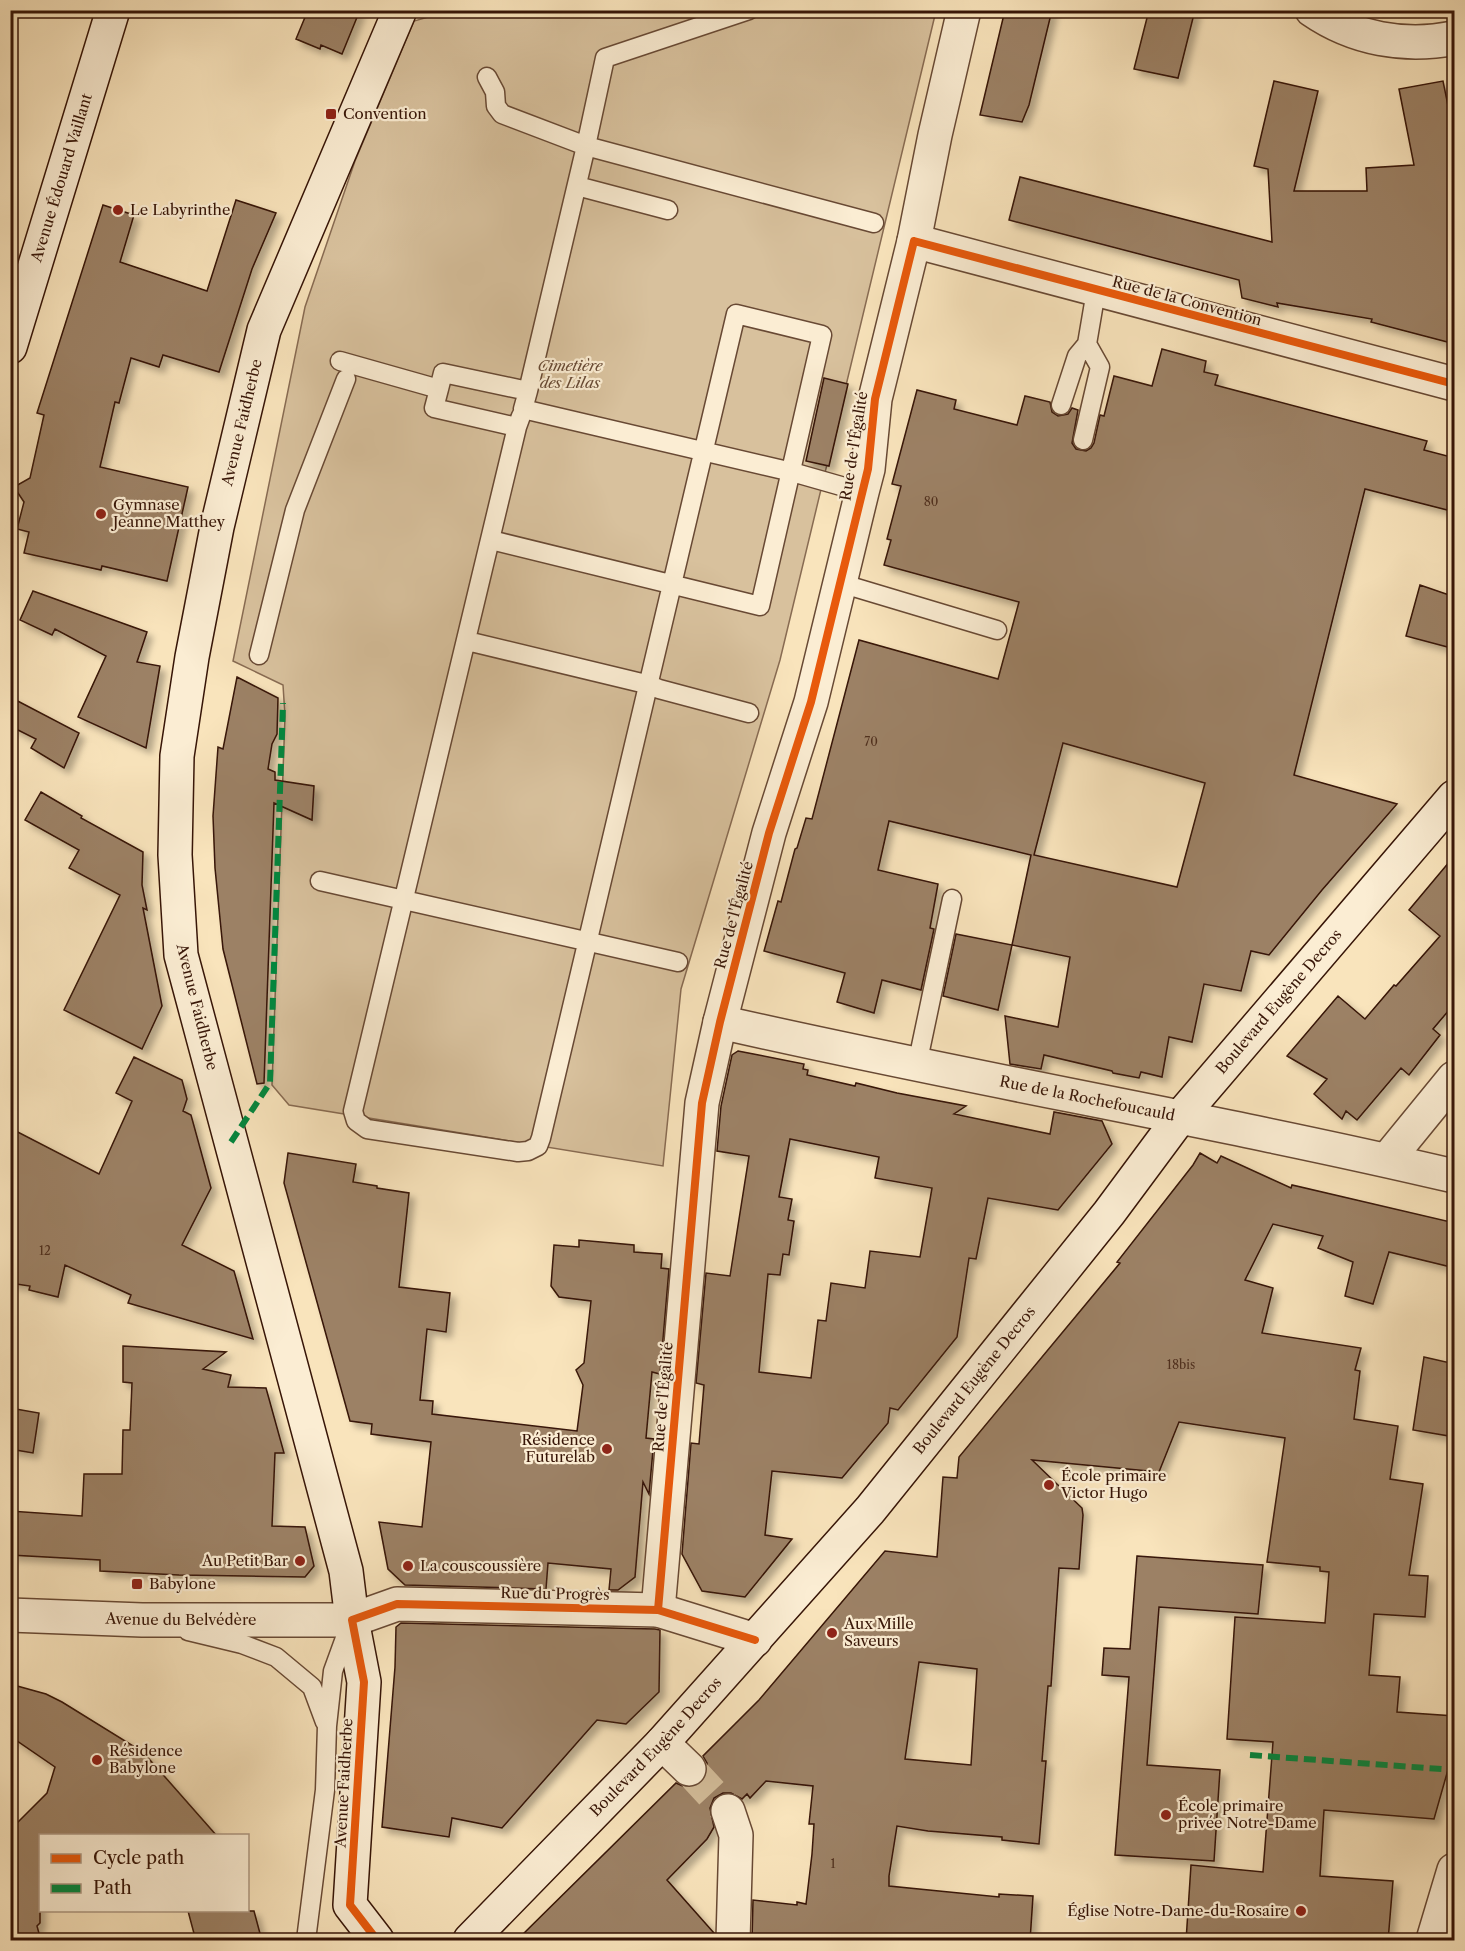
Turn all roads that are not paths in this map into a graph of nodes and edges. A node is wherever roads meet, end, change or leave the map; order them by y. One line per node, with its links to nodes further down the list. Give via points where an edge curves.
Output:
1 (113, 10): 15 (street, Avenue Édouard Vaillant)
2 (400, 10): 50 (street, Avenue Faidherbe, via 264,330 217,527 177,756 181,954 344,1558)
3 (749, 10): 8 (lane, via 605,58)
4 (964, 10): 12 (street)
5 (1312, 10): 6 (street, via 1381,40 1421,43)
6 (1455, 38)
7 (487, 77): 8 (lane, via 502,114)
8 (586, 146): 9 (lane); 11 (lane)
9 (577, 186): 10 (lane); 20 (lane)
10 (668, 210)
11 (874, 223)
12 (914, 241): 13 (street, Rue de la Convention); 26 (street, Rue de l'Égalité, via 875,399)
13 (1096, 291): 14 (lane); 18 (street, Rue de la Convention)
14 (1087, 344): 21 (lane, via 1077,356); 23 (lane, via 1100,367)
15 (10, 346)
16 (340, 361): 19 (lane)
17 (346, 379): 32 (lane, via 295,510)
18 (1455, 384)
19 (439, 389): 20 (lane, via 443,372); 22 (lane, via 434,408)
20 (525, 400): 22 (lane); 24 (lane)
21 (1061, 405)
22 (517, 427): 27 (lane)
23 (1083, 440)
24 (704, 451): 25 (lane); 25 (lane, via 736,314 822,335); 28 (lane)
25 (792, 472): 26 (lane); 28 (lane, via 760,606)
26 (862, 492): 29 (street, Rue de l'Égalité)
27 (491, 540): 28 (lane); 31 (lane)
28 (673, 584): 33 (lane)
29 (840, 584): 30 (lane); 41 (street, Rue de l'Égalité, via 811,702 769,833)
30 (997, 630)
31 (467, 641): 33 (lane); 37 (lane)
32 (258, 655)
33 (650, 685): 34 (lane); 39 (lane)
34 (749, 713)
35 (1455, 797): 44 (street, Boulevard Eugène Decros)
36 (320, 881): 37 (lane)
37 (404, 899): 39 (lane); 39 (lane, via 354,1106 354,1117 367,1129 518,1152 537,1146)
38 (952, 899): 42 (lane)
39 (589, 942): 40 (lane)
40 (678, 962)
41 (720, 1022): 42 (street, Rue de la Rochefoucauld); 47 (street, Rue de l'Égalité, via 702,1103)
42 (918, 1065): 44 (street, Rue de la Rochefoucauld)
43 (1455, 1078): 45 (street)
44 (1181, 1116): 45 (street, Rue de la Rochefoucauld); 51 (street, Boulevard Eugène Decros, via 1109,1213 870,1510)
45 (1387, 1160): 46 (street, Rue de la Rochefoucauld)
46 (1455, 1176)
47 (658, 1610): 50 (street, Rue du Progrès, via 397,1604); 51 (street, Rue du Progrès)
48 (10, 1615): 49 (street, Avenue du Belvédère)
49 (142, 1620): 50 (street, Avenue du Belvédère); 52 (lane, via 242,1644 276,1657 312,1687)
50 (352, 1620): 52 (lane, via 333,1671); 58 (street, Avenue Faidherbe, via 364,1682 350,1905)
51 (755, 1640): 53 (street, Boulevard Eugène Decros)
52 (327, 1726): 57 (lane, via 326,1790)
53 (662, 1743): 54 (street); 59 (street, Boulevard Eugène Decros)
54 (689, 1769)
55 (728, 1811): 60 (street, via 736,1835)
56 (1455, 1870): 61 (street)
57 (306, 1941)
58 (377, 1941)
59 (470, 1941)
60 (733, 1941)
61 (1433, 1941)

